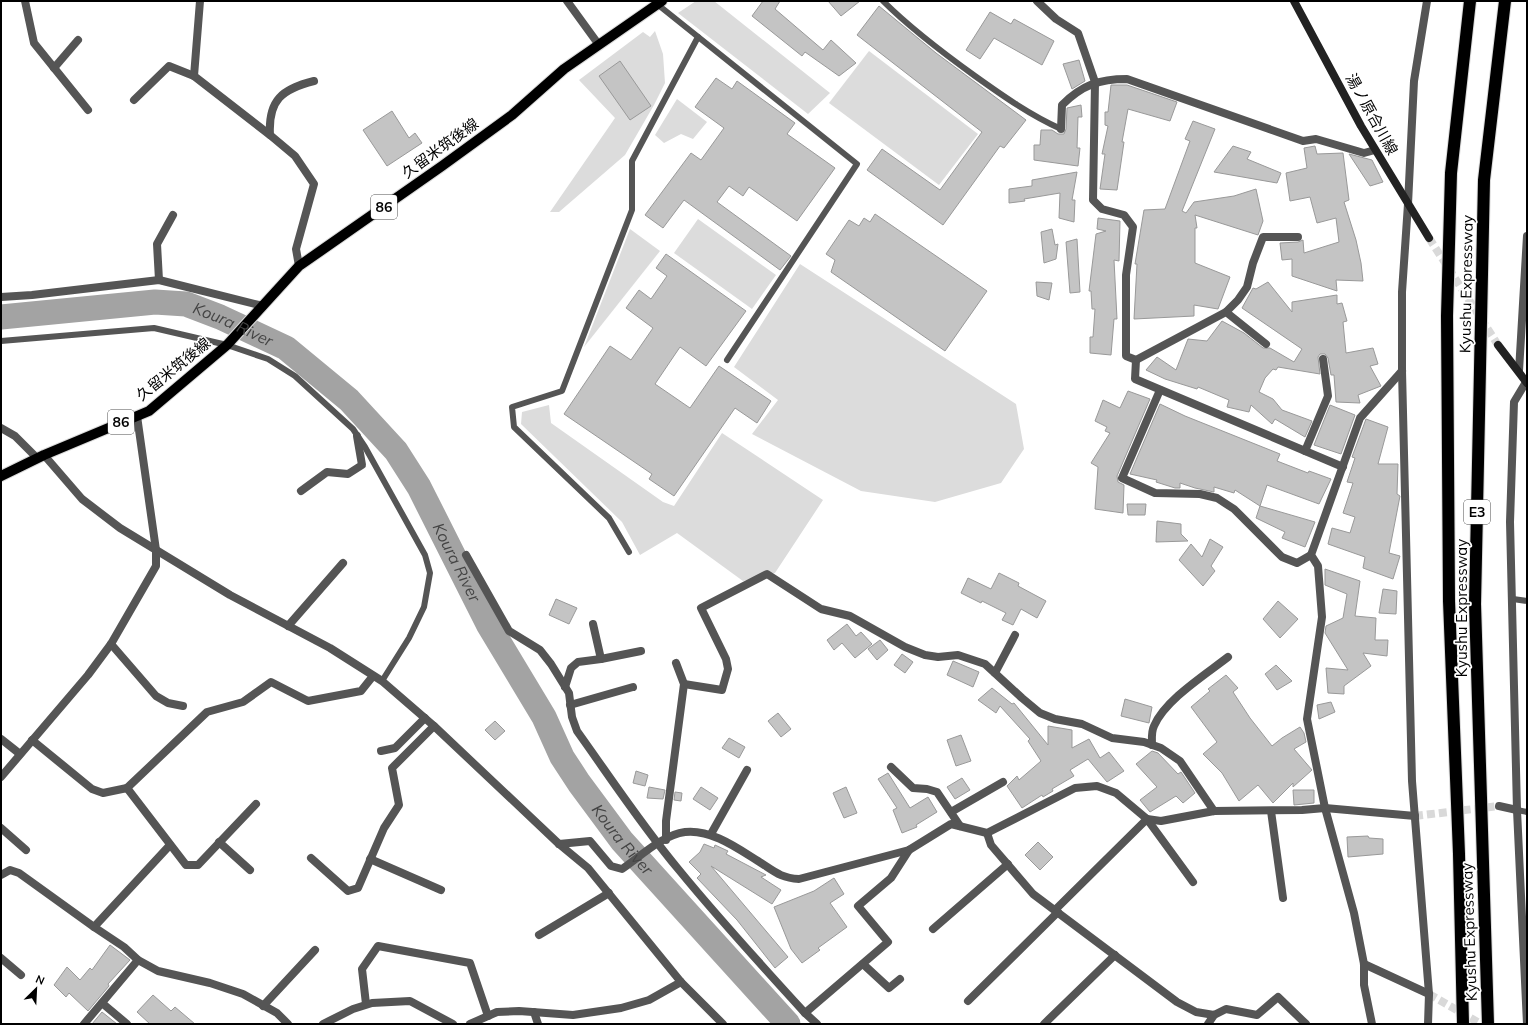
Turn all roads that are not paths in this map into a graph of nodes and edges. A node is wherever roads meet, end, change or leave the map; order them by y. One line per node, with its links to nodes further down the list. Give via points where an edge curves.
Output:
1 (25, 1): 14 (street, via 34,43)
2 (200, 1): 15 (street)
3 (567, 1): 13 (street)
4 (883, 1): 20 (lane, via 955,62 1014,104)
5 (1037, 1): 17 (street, via 1056,19 1078,33)
6 (1294, 1): 22 (main road, 湯ノ原合川線)
7 (1427, 1): 23 (street, via 1414,81)
8 (1470, 1): 153 (highway, Kyushu Expressway / E3, via 1451,173 1447,316 1450,602)
9 (1505, 1): 154 (highway, Kyushu Expressway / E3, via 1484,180 1475,604)
10 (660, 3): 11 (lane); 13 (main road, 久留米筑後線 / 86)
11 (698, 37): 38 (lane, via 857,164); 53 (lane, via 632,161 632,210 562,391 512,407 514,427 609,518)
12 (78, 40): 14 (street)
13 (598, 45): 28 (main road, 久留米筑後線 / 86, via 442,166)
14 (54, 68): 19 (street)
15 (194, 76): 18 (street, via 169,66); 21 (street)
16 (314, 81): 21 (street, via 298,85 283,94 275,104 269,119)
17 (1095, 82): 20 (street, via 1062,105); 22 (street, via 1127,79 1303,141 1316,138 1364,153); 39 (street, via 1093,200 1102,209 1124,215 1133,227 1126,275 1126,356)
18 (134, 100)
19 (88, 110)
20 (1061, 129)
21 (270, 134): 28 (street, via 295,156 314,184 296,249)
22 (1375, 150): 23 (main road, 湯ノ原合川線)
23 (1408, 204): 27 (main road, 湯ノ原合川線); 40 (street, via 1402,292)
24 (173, 215): 29 (street, via 157,244)
25 (1527, 236): 41 (street)
26 (1298, 237): 32 (street, via 1263,237 1247,287)
27 (1429, 238)
28 (299, 266): 31 (main road, 久留米筑後線 / 86)
29 (159, 280): 30 (street); 31 (street)
30 (1, 297)
31 (263, 306): 34 (main road, 久留米筑後線 / 86)
32 (1226, 312): 35 (street); 39 (street)
33 (1, 341): 34 (lane, via 154,328)
34 (228, 343): 44 (main road, 久留米筑後線 / 86, via 149,411); 46 (lane, via 268,359 295,376 323,400)
35 (1266, 344)
36 (1498, 345): 41 (main road)
37 (1323, 359): 47 (street, via 1328,396)
38 (727, 360)
39 (1136, 360): 43 (street, via 1136,379)
40 (1402, 371): 49 (street, via 1360,418); 95 (street)
41 (1519, 371): 42 (main road)
42 (1527, 383): 57 (street, via 1514,402 1510,522)
43 (1160, 390): 47 (street); 55 (street, via 1122,478 1155,493 1200,494 1217,498 1234,509 1282,557 1297,563)
44 (137, 416): 48 (main road, 久留米筑後線 / 86); 52 (street)
45 (1, 428): 48 (street)
46 (357, 436): 51 (street, via 362,465 348,474 327,472); 69 (lane, via 425,555 430,573 424,607 409,638)
47 (1305, 451): 49 (street)
48 (40, 457): 50 (main road, 久留米筑後線 / 86); 52 (street, via 82,499 120,528)
49 (1343, 467): 55 (street)
50 (1, 476)
51 (301, 491)
52 (156, 550): 60 (street); 62 (street, via 156,566)
53 (629, 552)
54 (466, 555): 72 (street, via 509,631 540,650)
55 (1311, 555): 89 (street, via 1318,566 1322,617 1307,719)
56 (342, 563): 60 (street)
57 (1513, 599): 58 (lane); 90 (street)
58 (1527, 601)
59 (593, 624): 65 (street)
60 (288, 626): 68 (street, via 330,648)
61 (1014, 635): 67 (street)
62 (111, 644): 74 (street, via 156,696 168,703); 78 (street)
63 (641, 651): 65 (street)
64 (1228, 657): 79 (street, via 1159,716 1153,728)
65 (601, 659): 72 (street, via 578,662 570,668)
66 (676, 663): 70 (street)
67 (995, 673): 70 (street, via 985,664 958,655 938,657 905,647 850,616 821,609 767,574 701,608 726,659 728,669 722,690); 79 (street, via 1040,713 1055,719 1082,724 1112,738)
68 (373, 676): 69 (street); 86 (street, via 361,690 308,701 271,682 243,702 207,712)
69 (382, 682): 75 (street)
70 (684, 684): 103 (street, via 666,820)
71 (633, 687): 73 (street)
72 (565, 688): 73 (street, via 569,693)
73 (570, 705): 103 (street, via 577,731)
74 (183, 706)
75 (425, 718): 76 (street); 80 (street, via 395,748)
76 (434, 726): 102 (street); 108 (street, via 392,768 399,805 384,828)
77 (1, 739): 81 (street)
78 (32, 740): 81 (street); 86 (street, via 92,789 103,793)
79 (1152, 745): 91 (street, via 1180,761)
80 (381, 751)
81 (20, 754): 84 (street)
82 (891, 766): 93 (street, via 913,788 937,792)
83 (747, 770): 100 (street)
84 (1, 777)
85 (1003, 782): 93 (street)
86 (127, 788): 104 (street)
87 (256, 804): 101 (street)
88 (1499, 806): 90 (street)
89 (1325, 808): 92 (street); 95 (street); 125 (street, via 1354,913)
90 (1517, 810): 94 (lane); 155 (street)
91 (1214, 811): 92 (street); 96 (street, via 1161,821)
92 (1271, 811): 115 (street)
93 (951, 812): 97 (street)
94 (1527, 812)
95 (1415, 816): 129 (street)
96 (1147, 819): 99 (street, via 1116,793 1097,786 1075,788); 112 (street); 116 (street)
97 (960, 826): 99 (street); 106 (street, via 951,824)
98 (1, 828): 105 (street)
99 (987, 833): 109 (street, via 991,845)
100 (711, 834): 103 (street, via 685,832); 106 (street, via 785,878 799,879)
101 (219, 842): 104 (street, via 198,865 186,865); 110 (street)
102 (559, 844): 103 (street, via 590,841 611,866 622,870); 114 (street, via 588,868)
103 (659, 844): 135 (street, via 740,943)
104 (170, 845): 117 (street)
105 (26, 850)
106 (909, 850): 124 (street, via 891,878 858,906 888,942)
107 (310, 858): 108 (street, via 348,891 358,888)
108 (370, 859): 113 (street)
109 (1008, 864): 116 (street, via 1032,894); 118 (street)
110 (250, 870)
111 (1, 875): 117 (street, via 10,870 19,873)
112 (1192, 882)
113 (441, 890)
114 (609, 893): 119 (street); 128 (street)
115 (1283, 898)
116 (1056, 911): 121 (street); 130 (street)
117 (94, 927): 123 (street)
118 (933, 929)
119 (539, 935)
120 (315, 950): 133 (street)
121 (1115, 955): 136 (street, via 1177,1002 1196,1012); 148 (street)
122 (1, 958): 126 (street)
123 (138, 960): 131 (street); 133 (street, via 158,971 243,994)
124 (863, 964): 127 (street, via 889,988); 135 (street)
125 (1364, 964): 129 (street); 151 (street, via 1364,985)
126 (21, 975)
127 (900, 979)
128 (681, 982): 134 (street, via 649,1000 621,1008 574,1015); 138 (street)
129 (1429, 994): 152 (street)
130 (968, 1001)
131 (102, 1003): 139 (street); 140 (street)
132 (366, 1004): 137 (street, via 362,969 378,946 470,963); 142 (street); 143 (street, via 410,1001)
133 (263, 1006): 141 (street)
134 (534, 1012): 137 (street, via 497,1012); 145 (street)
135 (805, 1013): 147 (street)
136 (1214, 1015): 149 (street); 150 (street, via 1226,1008 1257,1015 1278,998)
137 (488, 1016): 144 (street)
138 (715, 1021): 146 (street)
139 (84, 1024)
140 (127, 1024)
141 (288, 1024)
142 (324, 1024)
143 (453, 1024)
144 (471, 1024)
145 (538, 1024)
146 (723, 1024)
147 (817, 1024)
148 (1044, 1024)
149 (1208, 1024)
150 (1306, 1024)
151 (1372, 1024)
152 (1428, 1024)
153 (1463, 1024)
154 (1488, 1024)
155 (1527, 1024)

